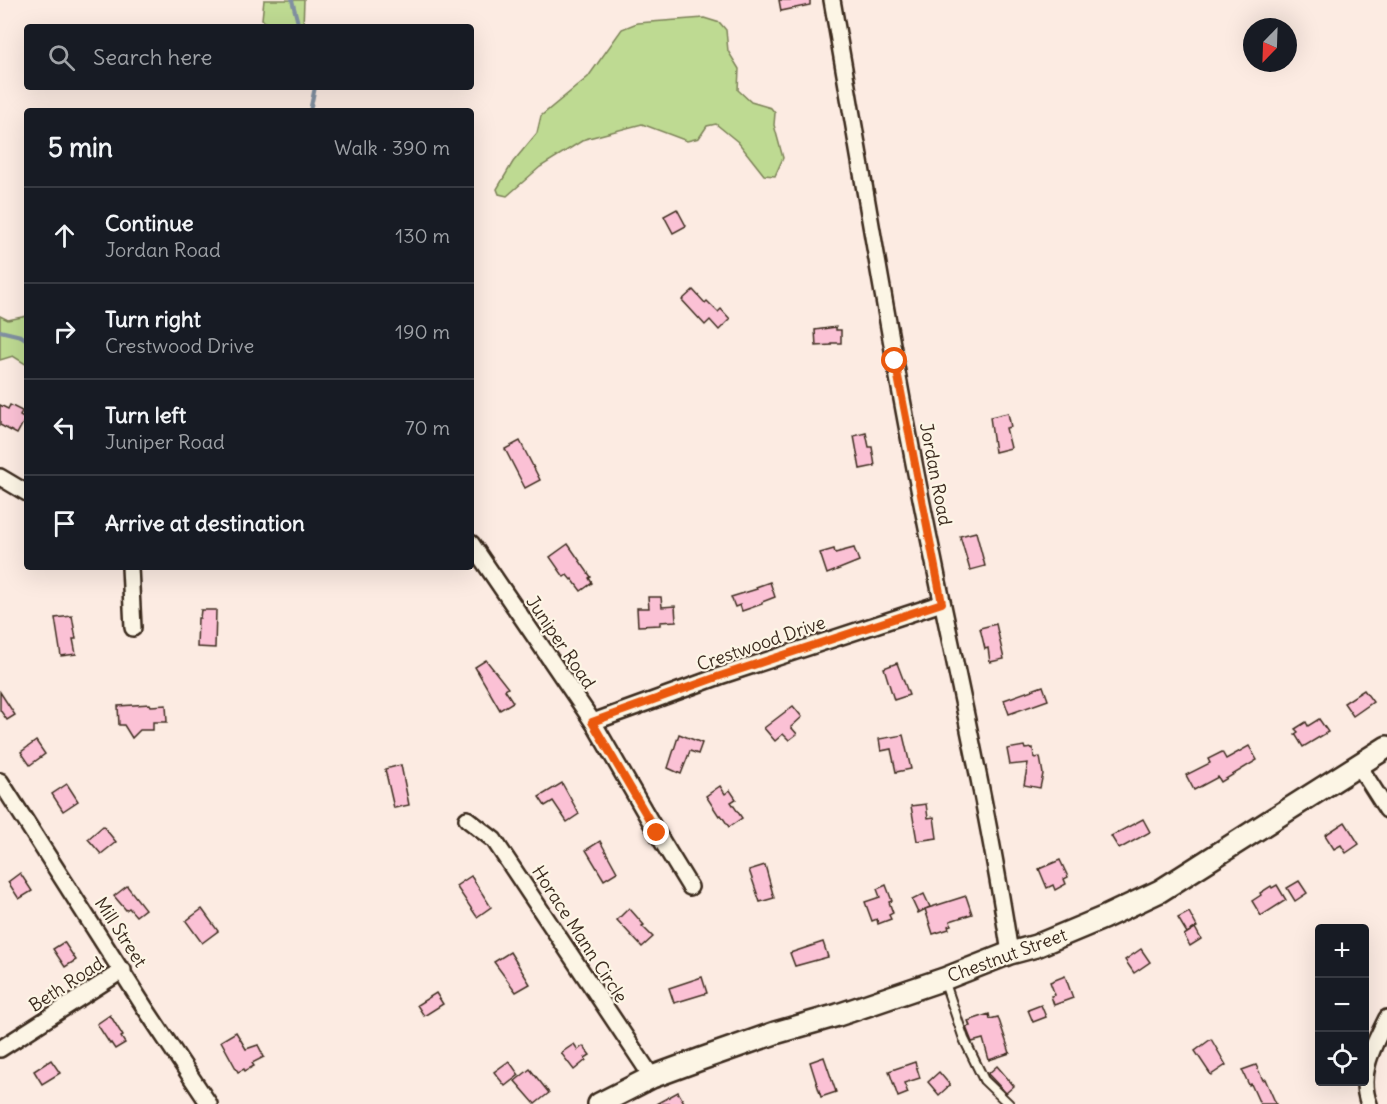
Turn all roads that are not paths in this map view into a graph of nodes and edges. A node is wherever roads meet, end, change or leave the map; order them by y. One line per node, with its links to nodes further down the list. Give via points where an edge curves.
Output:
1 (832, 0): 6 (street, Jordan Road)
2 (0, 477): 3 (street)
3 (24, 491)
4 (474, 547): 8 (street, Juniper Road)
5 (130, 570): 7 (street)
6 (942, 603): 8 (street, Crestwood Drive); 15 (street, Jordan Road, via 962,688)
7 (134, 628)
8 (592, 722): 14 (street, Juniper Road)
9 (1387, 747): 10 (main road, Chestnut Street)
10 (1359, 766): 12 (street); 15 (main road, Chestnut Street, via 1160,891 1036,946)
11 (0, 781): 16 (street, Mill Street)
12 (1387, 810)
13 (467, 819): 20 (street, Horace Mann Circle, via 494,840)
14 (690, 887)
15 (1010, 953): 17 (main road, Chestnut Street)
16 (123, 970): 19 (street, Beth Road); 21 (street, Mill Street)
17 (944, 979): 20 (main road, Chestnut Street); 23 (lane, via 964,1038 984,1080)
18 (1387, 1018): 24 (street, via 1368,1056 1365,1095)
19 (0, 1049)
20 (652, 1077): 22 (main road, Chestnut Street)
21 (209, 1104)
22 (599, 1104)
23 (1009, 1104)
24 (1369, 1104)

